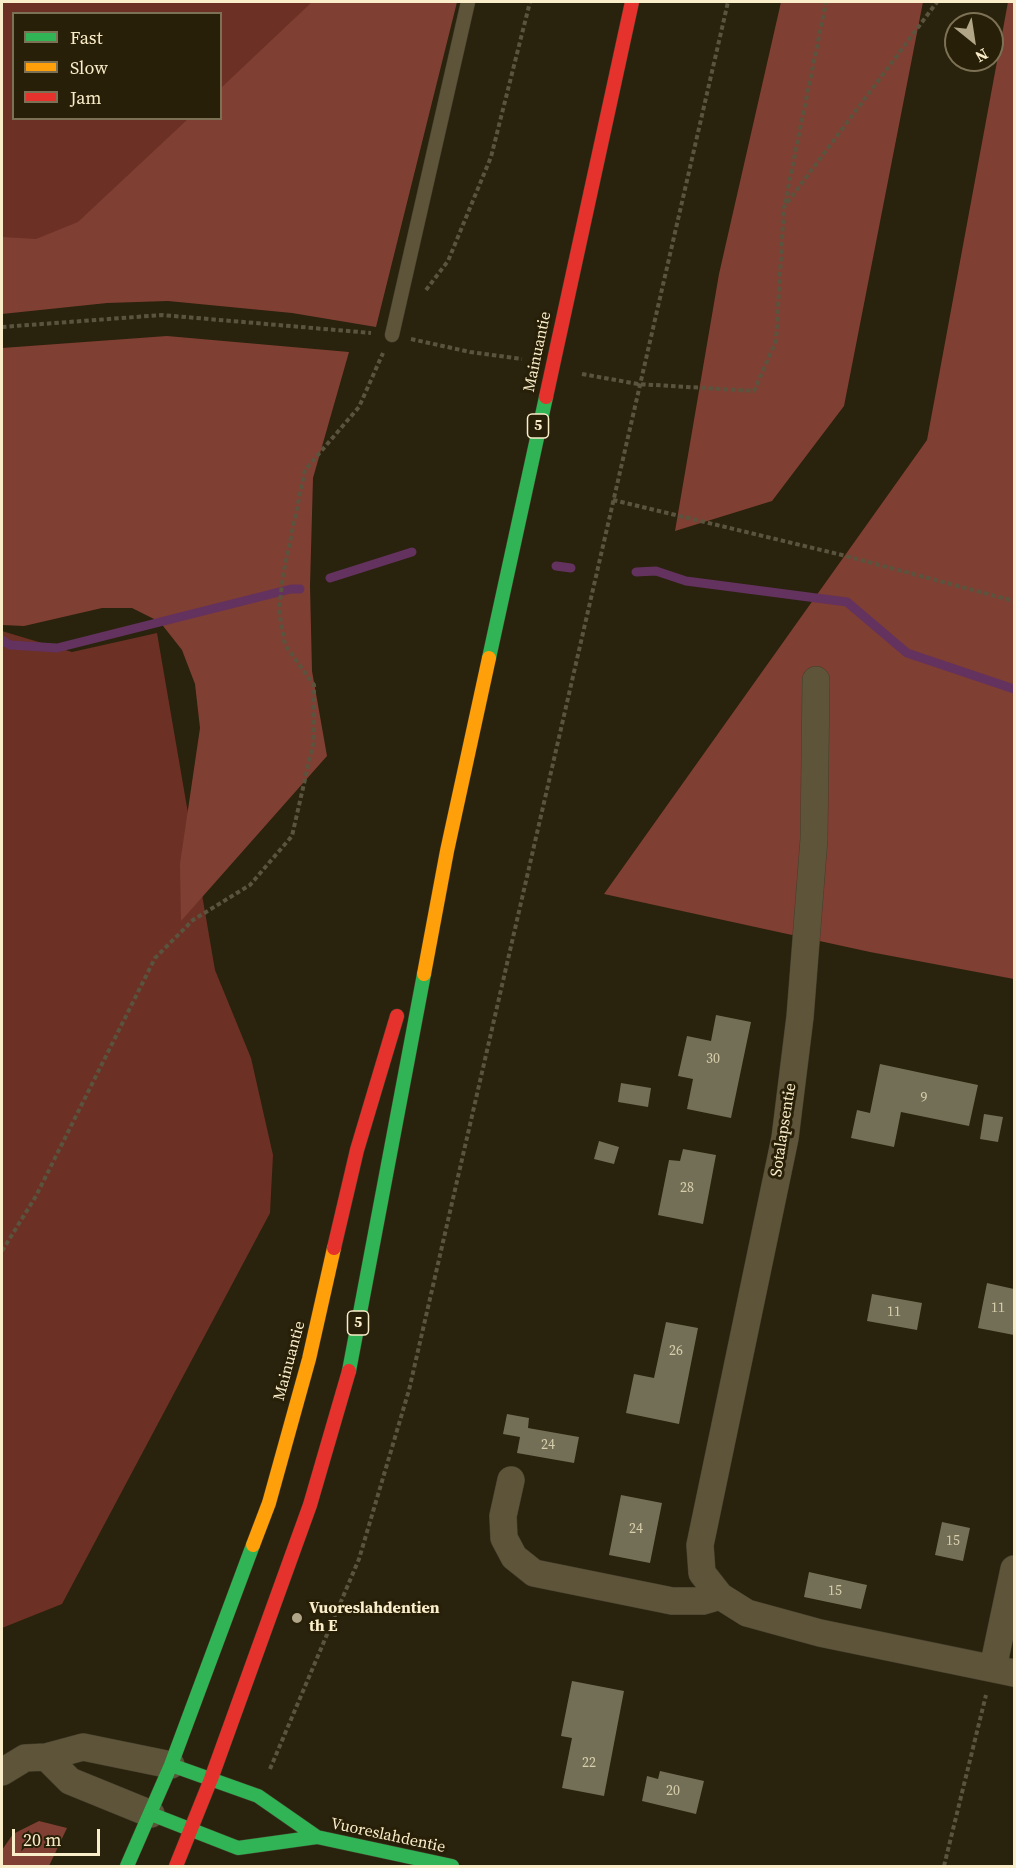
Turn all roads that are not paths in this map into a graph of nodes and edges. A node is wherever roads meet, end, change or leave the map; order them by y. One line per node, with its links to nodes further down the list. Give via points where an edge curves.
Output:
1 (468, 2): 3 (lane)
2 (632, 2): 5 (main road, Mainuantie / 5)
3 (392, 335)
4 (816, 680): 10 (street, Sotalapsentie, via 814,839 800,1017 785,1138 700,1545 702,1573)
5 (447, 851): 6 (main road, Mainuantie / 5); 15 (main road, Mainuantie / 5, via 349,1370 310,1505)
6 (410, 971)
7 (400, 1004): 13 (main road, Mainuantie, via 357,1150 309,1359 269,1503)
8 (511, 1480): 10 (street, via 503,1516 504,1538 514,1557 534,1573 672,1601 703,1601)
9 (1014, 1569): 11 (street)
10 (720, 1596): 11 (street, via 747,1613 820,1633)
11 (1004, 1670)
12 (46, 1757): 13 (street, via 83,1747); 14 (street, via 26,1758); 16 (street, via 70,1780)
13 (171, 1765): 15 (main road, Vuoreslahdentie); 16 (main road, Mainuantie)
14 (2, 1772)
15 (212, 1779): 17 (main road, Mainuantie / 5); 18 (main road, Vuoreslahdentie, via 258,1796)
16 (151, 1814): 17 (main road, Vuoreslahdentie); 19 (main road, Mainuantie)
17 (190, 1829): 18 (main road, Vuoreslahdentie, via 238,1848); 20 (main road, Mainuantie / 5)
18 (317, 1837): 21 (main road, Vuoreslahdentie)
19 (127, 1866)
20 (176, 1866)
21 (452, 1866)

